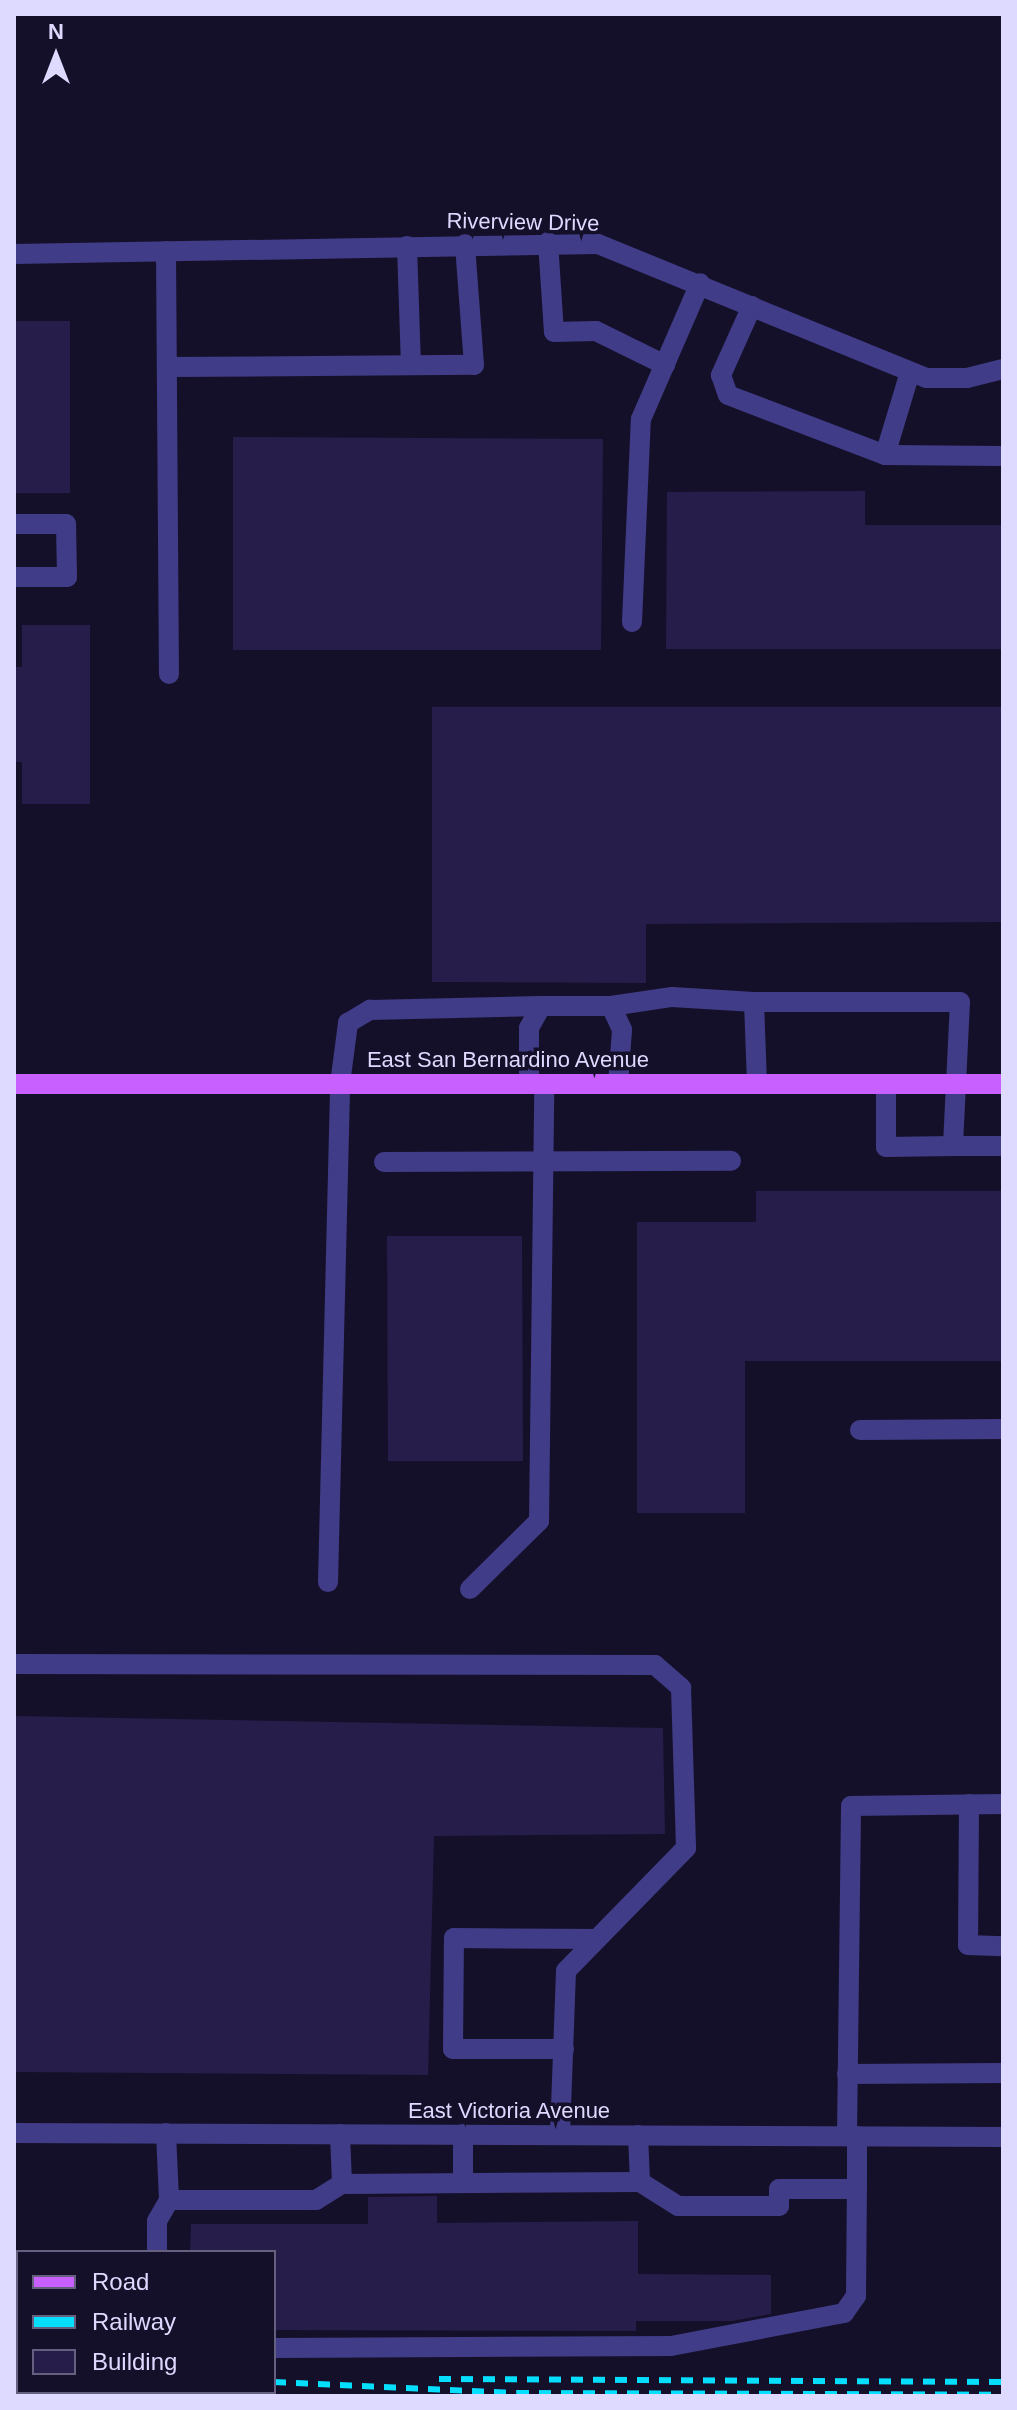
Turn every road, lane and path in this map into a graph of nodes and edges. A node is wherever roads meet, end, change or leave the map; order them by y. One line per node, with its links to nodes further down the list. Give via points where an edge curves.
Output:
1 (548, 242): 2 (street, Riverview Drive); 6 (street, Riverview Drive, via 624,251); 9 (street, via 554,332 596,331)
2 (465, 244): 3 (street, Riverview Drive); 8 (street, via 474,365)
3 (407, 246): 4 (street, Riverview Drive); 8 (street)
4 (166, 251): 5 (street, Riverview Drive); 10 (street)
5 (14, 254)
6 (700, 283): 7 (street, Riverview Drive); 9 (street)
7 (752, 306): 12 (street, Riverview Drive); 13 (street, via 721,375 728,395)
8 (411, 365): 10 (street)
9 (665, 365): 17 (street, via 641,419)
10 (168, 367): 18 (street)
11 (1003, 369): 12 (street, Riverview Drive, via 946,380)
12 (910, 372): 13 (street)
13 (885, 455): 14 (street)
14 (1003, 456)
15 (14, 524): 16 (street, via 66,524 67,577)
16 (14, 577)
17 (632, 622)
18 (169, 674)
19 (754, 1002): 21 (street, via 672,997); 26 (street); 28 (street, via 960,1002)
20 (541, 1006): 21 (street); 23 (street, via 370,1010 348,1023); 24 (street, via 529,1028)
21 (611, 1006): 25 (street, via 622,1030)
22 (14, 1084): 23 (main road, East San Bernardino Avenue)
23 (340, 1084): 24 (main road, East San Bernardino Avenue); 37 (street)
24 (536, 1084): 25 (main road, East San Bernardino Avenue); 34 (street)
25 (618, 1084): 26 (main road, East San Bernardino Avenue)
26 (757, 1084): 27 (main road, East San Bernardino Avenue)
27 (886, 1084): 28 (main road, East San Bernardino Avenue); 30 (street, via 886,1147)
28 (955, 1084): 29 (main road, East San Bernardino Avenue); 30 (street)
29 (1003, 1084)
30 (953, 1146): 31 (street)
31 (1003, 1146)
32 (731, 1161): 34 (street)
33 (384, 1162): 34 (street)
34 (543, 1163): 38 (street, via 539,1521)
35 (1003, 1429): 36 (street)
36 (860, 1430)
37 (328, 1582)
38 (470, 1589)
39 (14, 1664): 42 (street, via 655,1665 681,1688 686,1848)
40 (969, 1804): 41 (street); 43 (street, via 968,1945); 46 (street, via 851,1806)
41 (1003, 1804)
42 (597, 1939): 44 (street, via 566,1971); 44 (street, via 454,1938 453,2049)
43 (1003, 1946)
44 (564, 2049): 51 (street)
45 (1003, 2073): 46 (street)
46 (847, 2074): 53 (street)
47 (14, 2133): 48 (street, East Victoria Avenue)
48 (166, 2133): 49 (street, East Victoria Avenue); 59 (street)
49 (340, 2134): 50 (street, East Victoria Avenue); 57 (street)
50 (463, 2134): 51 (street, East Victoria Avenue); 55 (street)
51 (560, 2135): 52 (street, East Victoria Avenue)
52 (638, 2135): 53 (street, East Victoria Avenue); 56 (street)
53 (852, 2136): 54 (street, East Victoria Avenue); 58 (street)
54 (1003, 2137)
55 (463, 2182): 56 (street); 57 (street)
56 (640, 2182): 58 (street, via 678,2206 779,2206 779,2189)
57 (342, 2184): 59 (street, via 316,2200)
58 (857, 2189): 61 (street, via 856,2296 844,2313 671,2346)
59 (169, 2200): 60 (street, via 157,2221)
60 (157, 2250)
61 (276, 2348)

